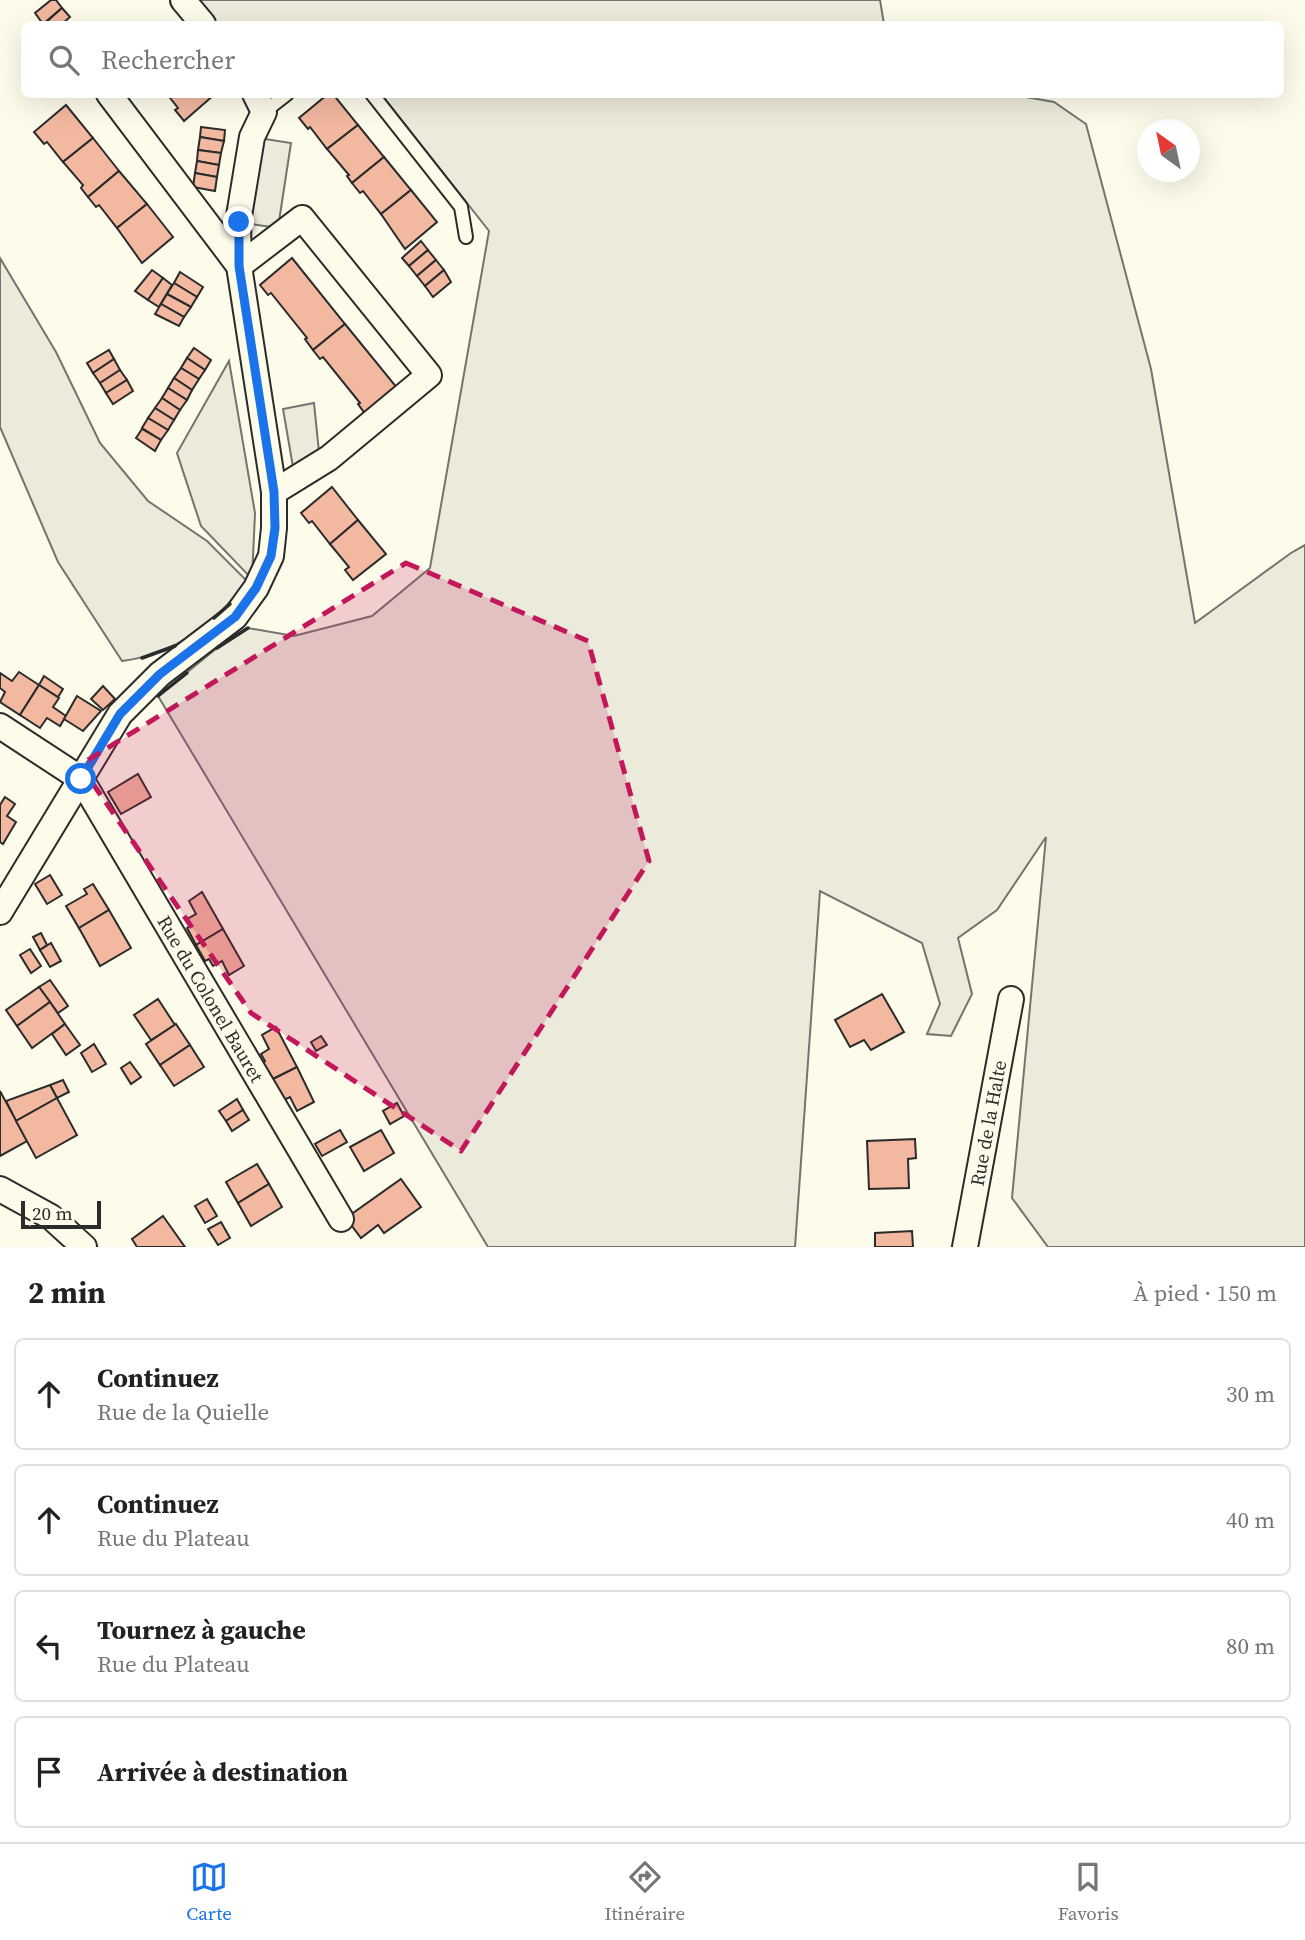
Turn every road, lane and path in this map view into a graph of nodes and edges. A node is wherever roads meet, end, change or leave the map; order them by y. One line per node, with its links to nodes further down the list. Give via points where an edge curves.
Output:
1 (183, 0): 2 (street)
2 (200, 21)
3 (112, 98): 7 (street)
4 (375, 98): 6 (lane, via 461,208)
5 (260, 103): 7 (street, via 239,222)
6 (466, 237)
7 (239, 266): 8 (street); 8 (street, via 302,218 429,375 329,458)
8 (274, 492): 10 (street, via 271,556 256,588 235,617 160,674 120,714)
9 (0, 726): 10 (street)
10 (81, 779): 11 (street); 14 (street, Rue du Colonel Bauret)
11 (0, 912)
12 (1011, 999): 16 (street, Rue de la Halte)
13 (0, 1189): 15 (street, via 51,1217)
14 (341, 1219)
15 (84, 1247)
16 (965, 1247)

